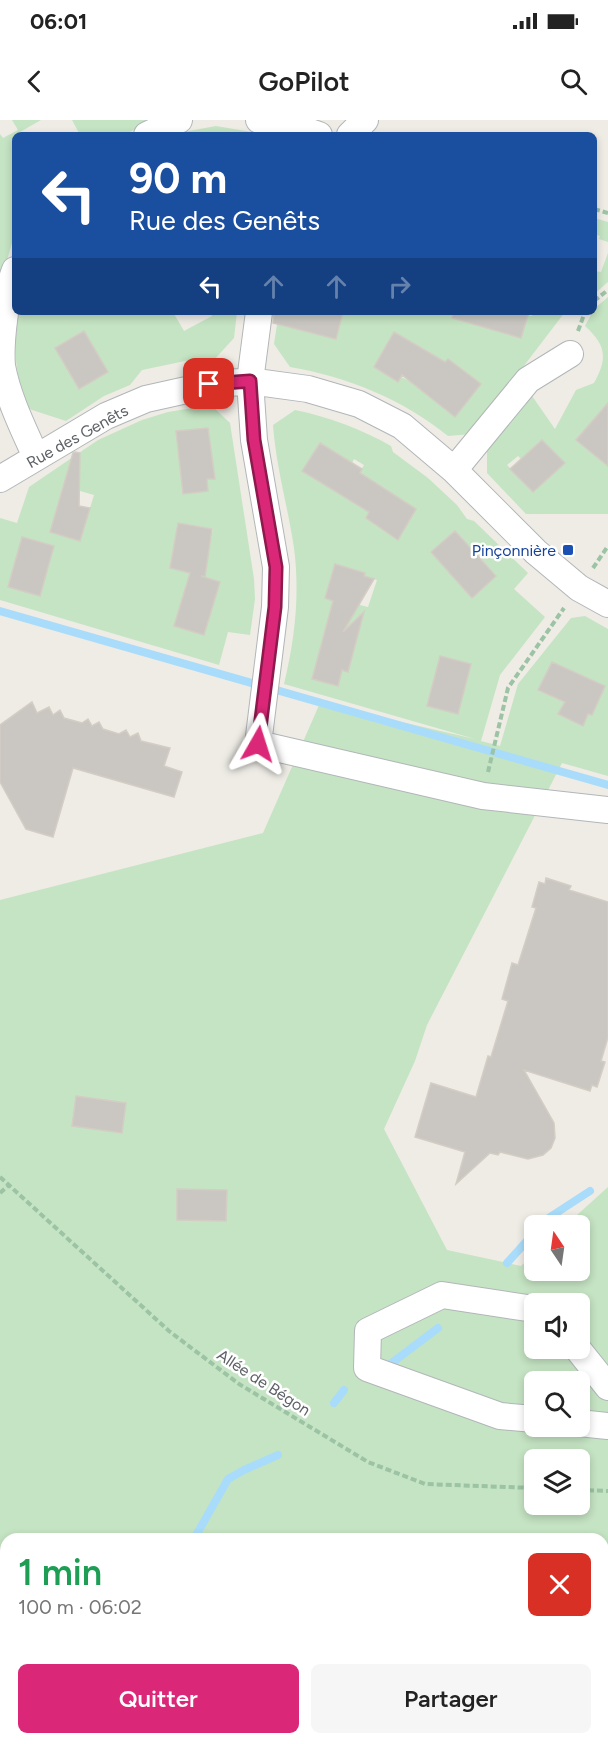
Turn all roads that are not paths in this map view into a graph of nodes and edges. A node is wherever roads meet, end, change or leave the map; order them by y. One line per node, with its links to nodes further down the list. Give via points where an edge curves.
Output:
1 (179, 120): 4 (street)
2 (259, 120): 5 (street)
3 (365, 120): 6 (street)
4 (153, 132)
5 (310, 132)
6 (353, 132)
7 (12, 284): 11 (street, via 3,326 2,365)
8 (260, 315): 10 (street)
9 (570, 354): 12 (street, via 528,380)
10 (250, 381): 11 (street, Rue des Genêts, via 209,384 146,399); 12 (street, Rue des Genêts, via 308,389 359,404 402,426); 15 (street, via 254,440 276,567 275,607 258,744 483,796)
11 (36, 457): 13 (street, Rue des Genêts)
12 (454, 470): 14 (street, Rue des Genêts, via 514,531 579,588)
13 (0, 479)
14 (608, 604)
15 (608, 810)
16 (524, 1307): 19 (street, via 442,1295 368,1331 367,1368 500,1416)
17 (586, 1359): 18 (street)
18 (608, 1387)
19 (524, 1418)
20 (590, 1424): 21 (street)
21 (608, 1426)

